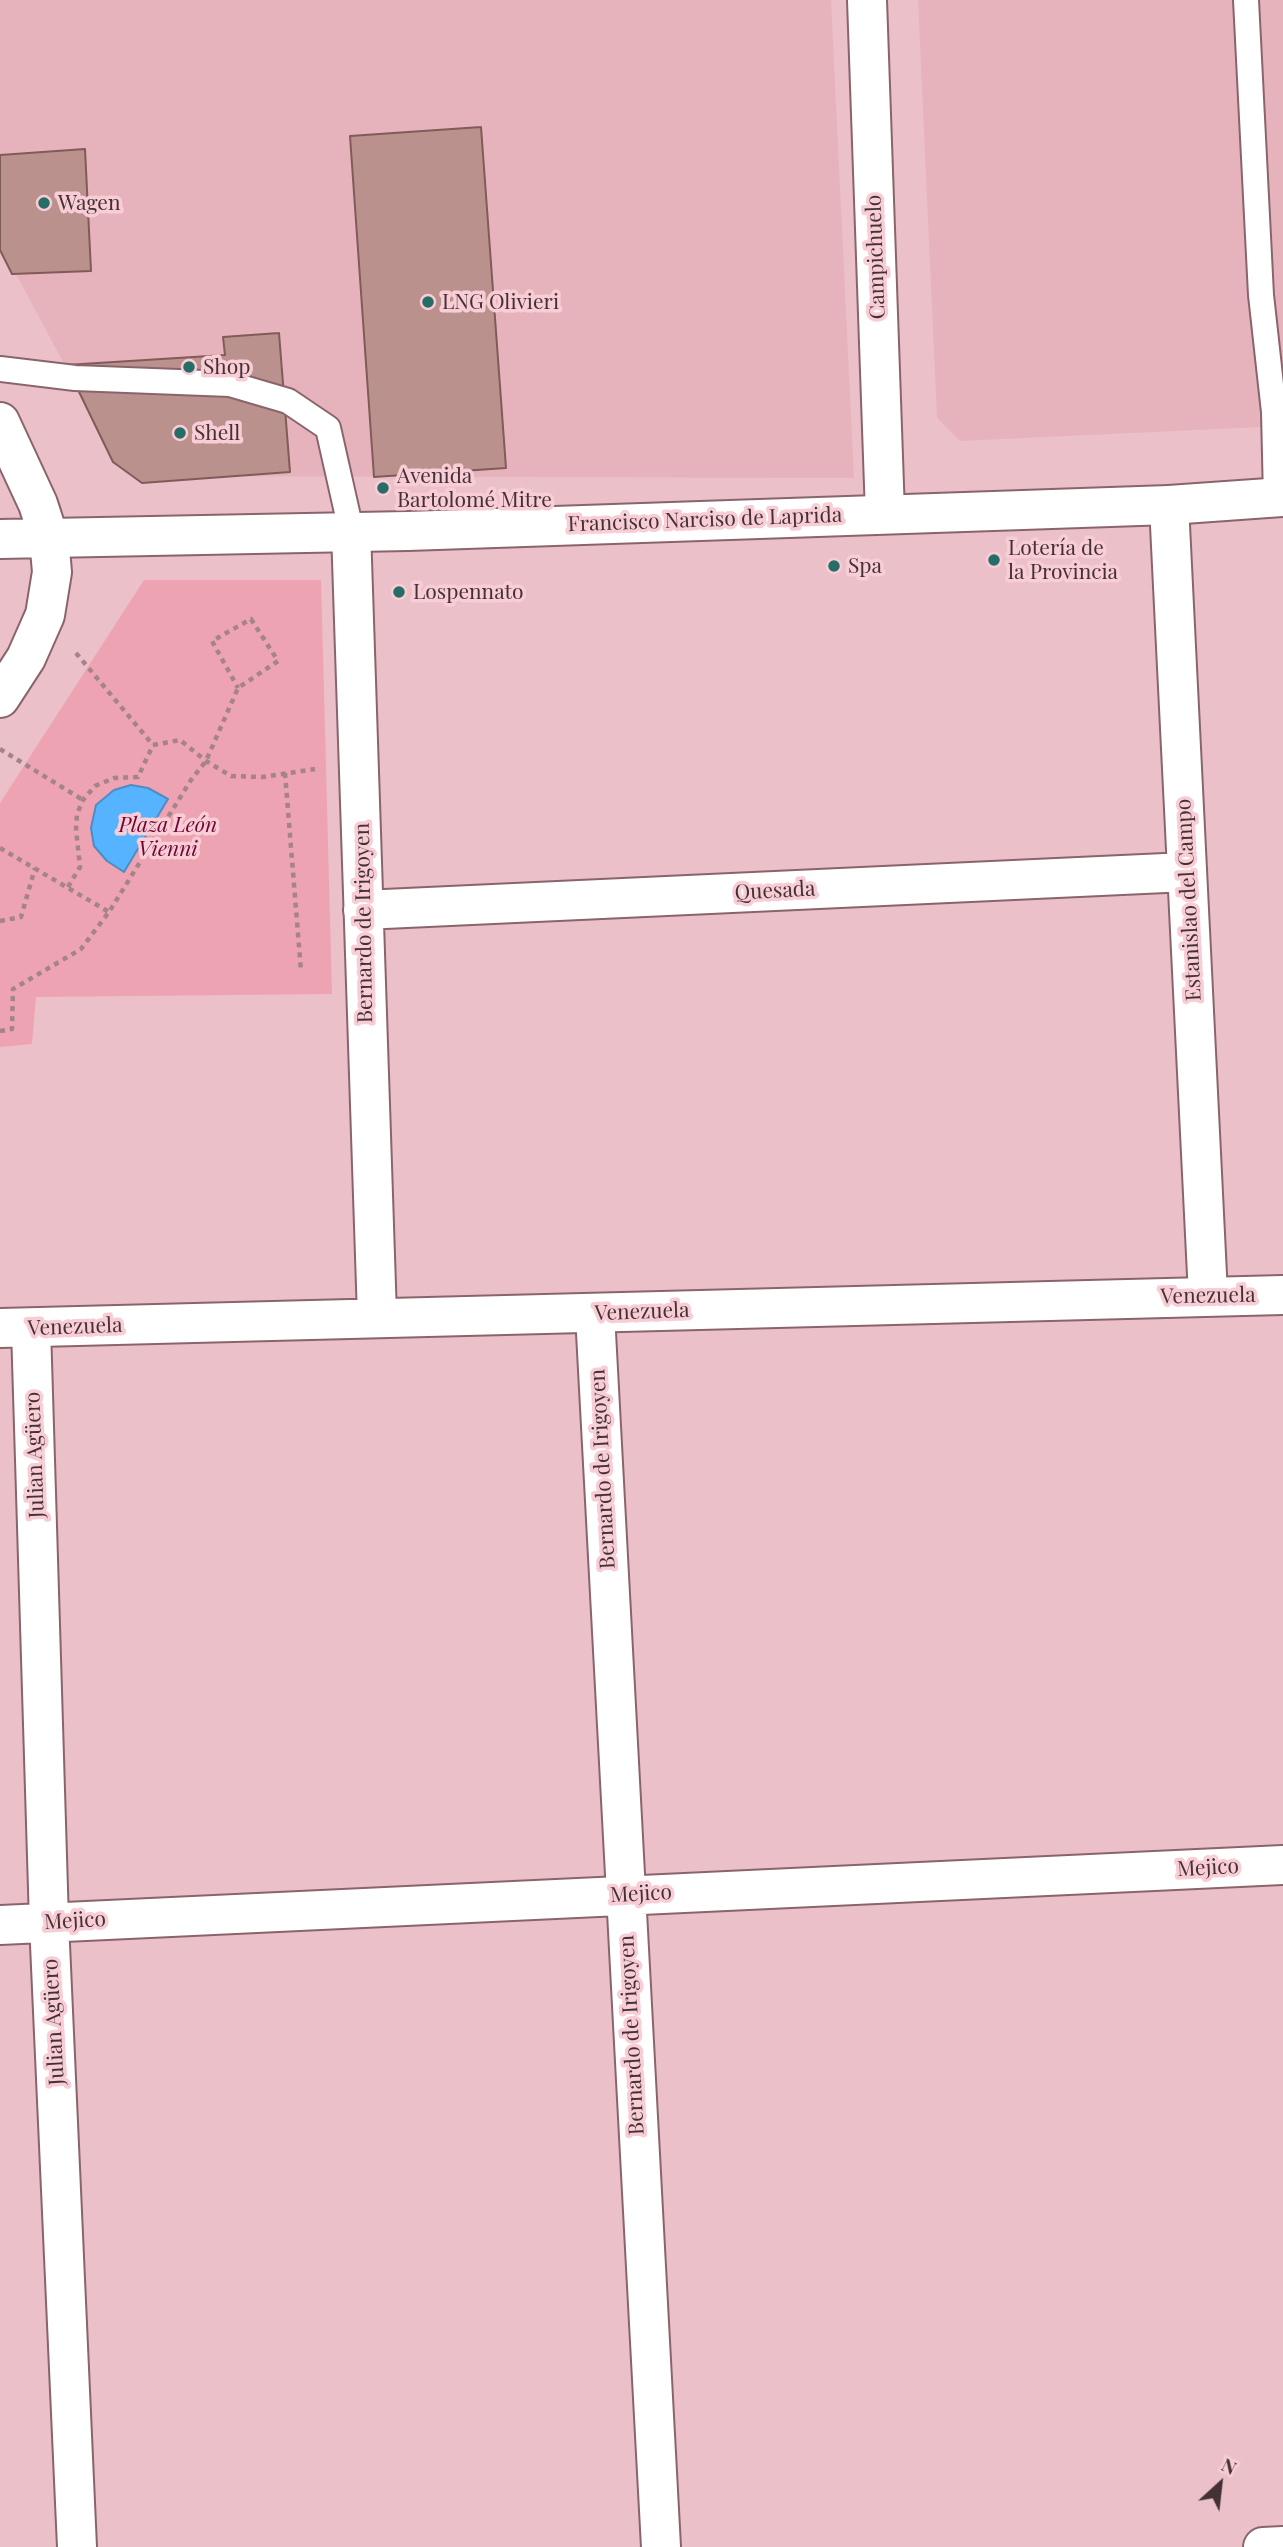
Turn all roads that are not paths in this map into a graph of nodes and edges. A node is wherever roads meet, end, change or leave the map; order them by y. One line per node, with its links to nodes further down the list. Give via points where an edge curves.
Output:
1 (867, 0): 7 (street, Campichuelo)
2 (1246, 0): 5 (lane, via 1261,295)
3 (0, 369): 8 (lane, via 75,378 230,384 288,401 328,428)
4 (0, 422): 9 (street, via 25,470)
5 (1280, 498): 6 (street, Francisco Narciso de Laprida)
6 (1169, 505): 7 (street, Francisco Narciso de Laprida); 12 (street, Estanislao del Campo)
7 (885, 514): 8 (street, Francisco Narciso de Laprida)
8 (351, 530): 9 (street, Francisco Narciso de Laprida); 13 (street, Bernardo de Irigoyen)
9 (49, 538): 10 (street, Francisco Narciso de Laprida); 11 (street, via 52,572 45,615)
10 (0, 539)
11 (0, 698)
12 (1187, 872): 13 (street, Quesada); 15 (street, Estanislao del Campo)
13 (363, 910): 17 (street, Bernardo de Irigoyen)
14 (1283, 1295): 15 (street, Venezuela)
15 (1208, 1296): 16 (street, Venezuela)
16 (595, 1314): 17 (street, Venezuela); 20 (street, Bernardo de Irigoyen)
17 (377, 1316): 18 (street, Venezuela)
18 (15, 1328): 21 (street, Julian Agüero)
19 (1283, 1865): 20 (street, Mejico)
20 (624, 1895): 21 (street, Mejico); 25 (street, Bernardo de Irigoyen)
21 (49, 1922): 22 (street, Mejico); 24 (street, Julian Agüero)
22 (0, 1925)
23 (1283, 2546): 26 (street)
24 (77, 2547)
25 (661, 2547)
26 (1263, 2547)

